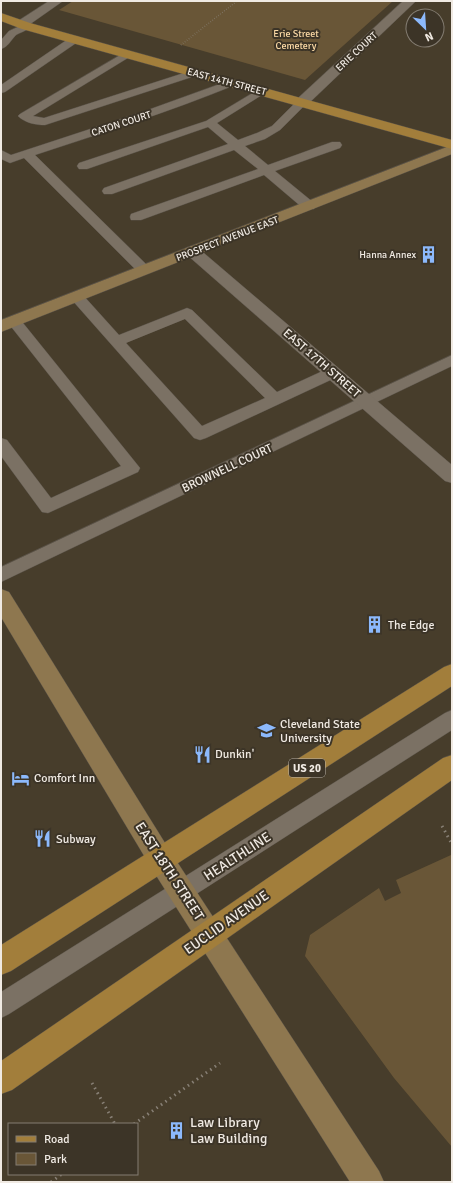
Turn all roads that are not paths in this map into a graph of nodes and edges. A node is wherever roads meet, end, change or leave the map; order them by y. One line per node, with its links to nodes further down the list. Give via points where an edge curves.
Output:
1 (57, 1): 4 (street)
2 (410, 1): 12 (street, ERIE COURT)
3 (1, 17): 4 (main road, EAST 14TH STREET)
4 (24, 25): 5 (main road, EAST 14TH STREET); 6 (lane)
5 (76, 39): 7 (main road, EAST 14TH STREET); 10 (lane)
6 (1, 46)
7 (127, 54): 8 (main road, EAST 14TH STREET); 8 (lane, via 24,116 45,122)
8 (194, 73): 9 (main road, EAST 14TH STREET)
9 (231, 83): 11 (main road, EAST 14TH STREET); 18 (lane, CATON COURT, via 149,114)
10 (1, 90)
11 (261, 91): 12 (main road, EAST 14TH STREET); 13 (lane)
12 (302, 102): 14 (lane, via 276,128); 16 (main road, EAST 14TH STREET)
13 (210, 123): 14 (lane); 20 (lane)
14 (236, 145): 21 (lane); 22 (lane)
15 (336, 145): 21 (lane)
16 (452, 145)
17 (452, 149): 23 (street, PROSPECT AVENUE EAST)
18 (26, 153): 19 (lane, CATON COURT); 26 (lane)
19 (4, 157)
20 (83, 166)
21 (266, 170): 23 (lane); 24 (lane)
22 (108, 191)
23 (309, 206): 25 (street, PROSPECT AVENUE EAST)
24 (136, 217)
25 (192, 251): 26 (street, PROSPECT AVENUE EAST); 31 (street, EAST 17TH STREET)
26 (144, 270): 27 (street, PROSPECT AVENUE EAST)
27 (77, 296): 28 (street, PROSPECT AVENUE EAST); 29 (lane)
28 (7, 323): 34 (lane, via 39,354 132,468 48,507)
29 (117, 341): 32 (lane, via 187,313); 32 (lane, via 200,434)
30 (452, 360): 33 (lane, BROWNELL COURT)
31 (332, 373): 32 (lane); 33 (street, EAST 17TH STREET)
32 (276, 399)
33 (366, 402): 35 (street, EAST 17TH STREET); 36 (lane, BROWNELL COURT)
34 (1, 444)
35 (452, 476)
36 (1, 574)
37 (1, 598): 41 (street, EAST 18TH STREET)
38 (452, 674): 41 (main road, US 20)
39 (452, 719): 42 (lane, HEALTHLINE)
40 (452, 766): 43 (main road, EUCLID AVENUE)
41 (161, 860): 42 (street, EAST 18TH STREET); 44 (main road, US 20)
42 (182, 891): 43 (street, EAST 18TH STREET); 45 (lane, HEALTHLINE)
43 (209, 933): 46 (main road, EUCLID AVENUE); 47 (street, EAST 18TH STREET)
44 (1, 961)
45 (1, 1006)
46 (1, 1079)
47 (368, 1182)

